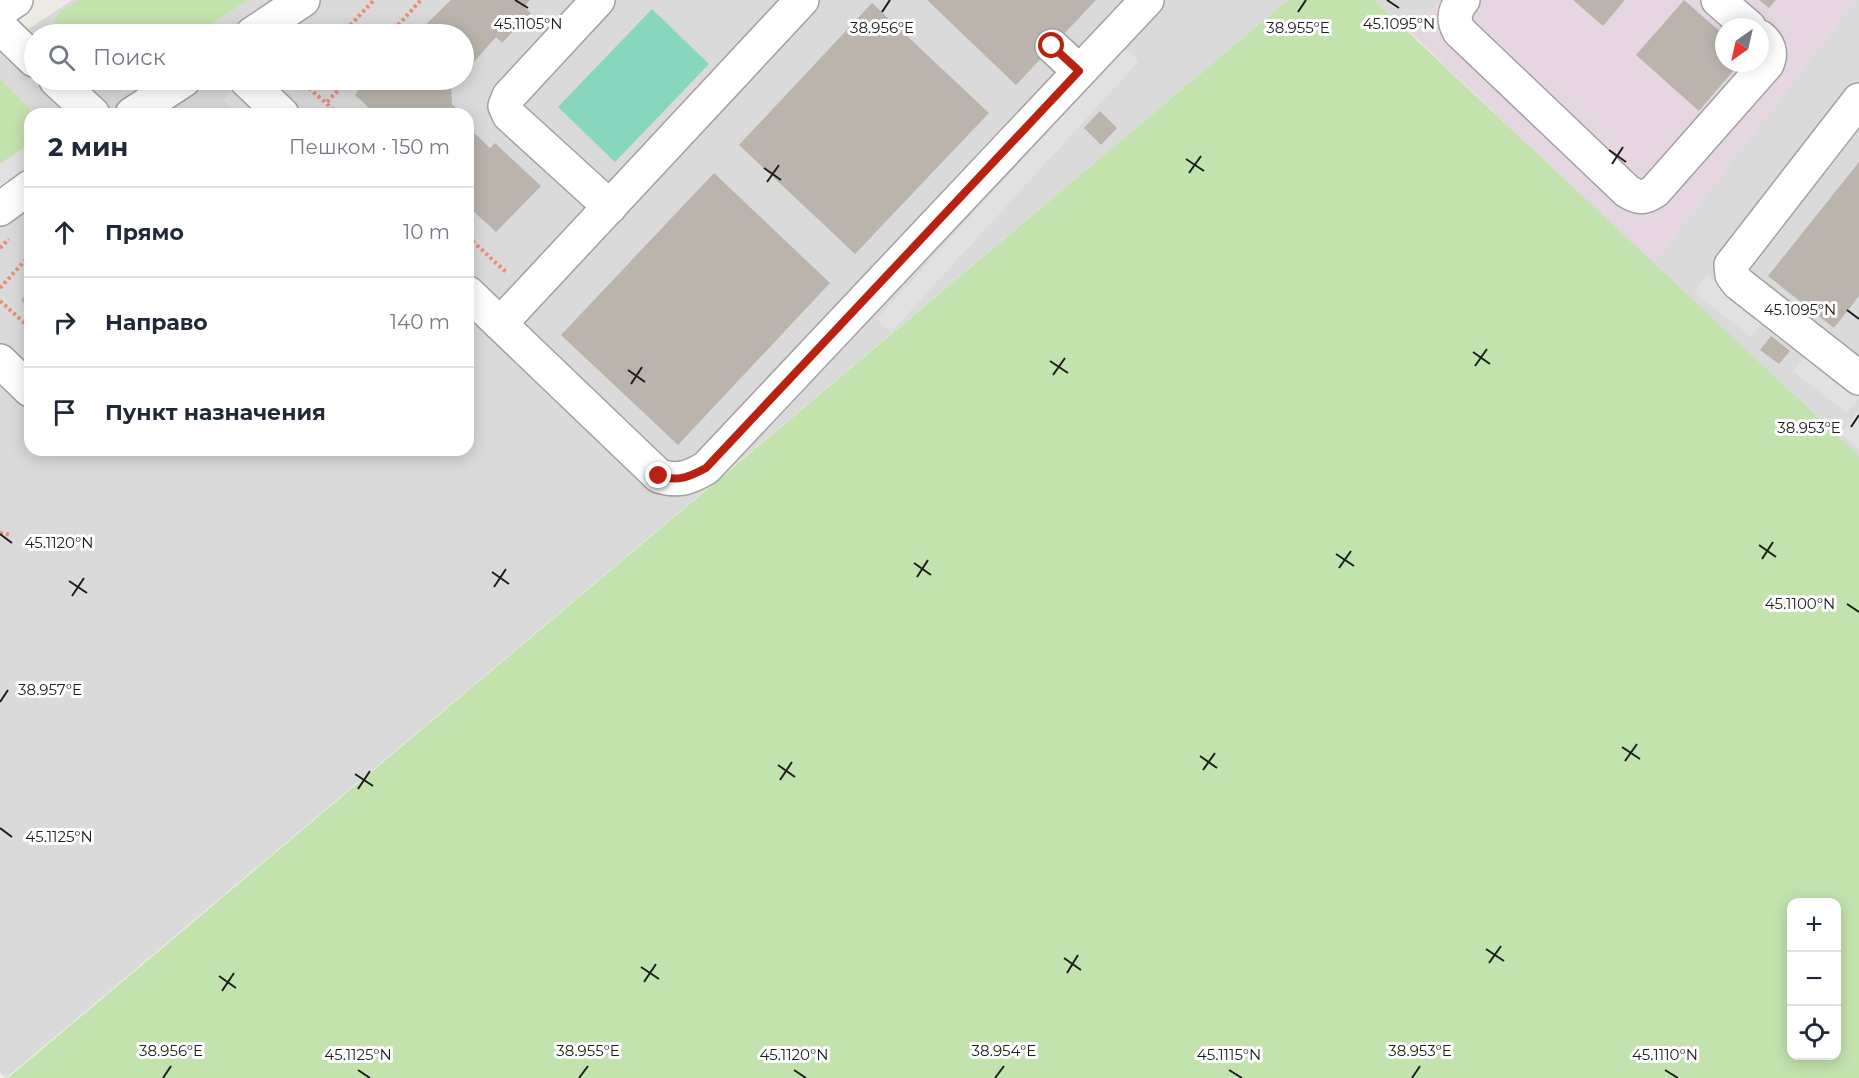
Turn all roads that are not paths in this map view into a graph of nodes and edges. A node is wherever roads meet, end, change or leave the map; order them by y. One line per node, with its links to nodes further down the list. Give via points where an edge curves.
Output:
1 (16, 0): 8 (street)
2 (303, 0): 10 (street)
3 (598, 0): 24 (street, via 509,96 505,106 508,115)
4 (802, 0): 24 (street)
5 (1146, 0): 14 (street)
6 (1463, 0): 15 (street, via 1455,22 1460,31 1637,197 1647,197 1655,191)
7 (1718, 0): 9 (street)
8 (0, 11)
9 (1739, 18)
10 (267, 24)
11 (0, 27): 13 (street)
12 (1052, 46): 14 (street)
13 (24, 50)
14 (1079, 71): 27 (street, via 706,468 690,477 672,481 659,476)
15 (1760, 72)
16 (67, 90): 20 (street)
17 (169, 90): 21 (street)
18 (257, 90): 22 (street)
19 (1859, 100): 29 (street, via 1731,265 1738,283)
20 (86, 108)
21 (141, 108)
22 (276, 108)
23 (24, 191): 25 (street)
24 (610, 207): 27 (street)
25 (0, 209)
26 (474, 299): 27 (street)
27 (500, 324)
28 (0, 361): 30 (street)
29 (1857, 373)
30 (24, 384)

